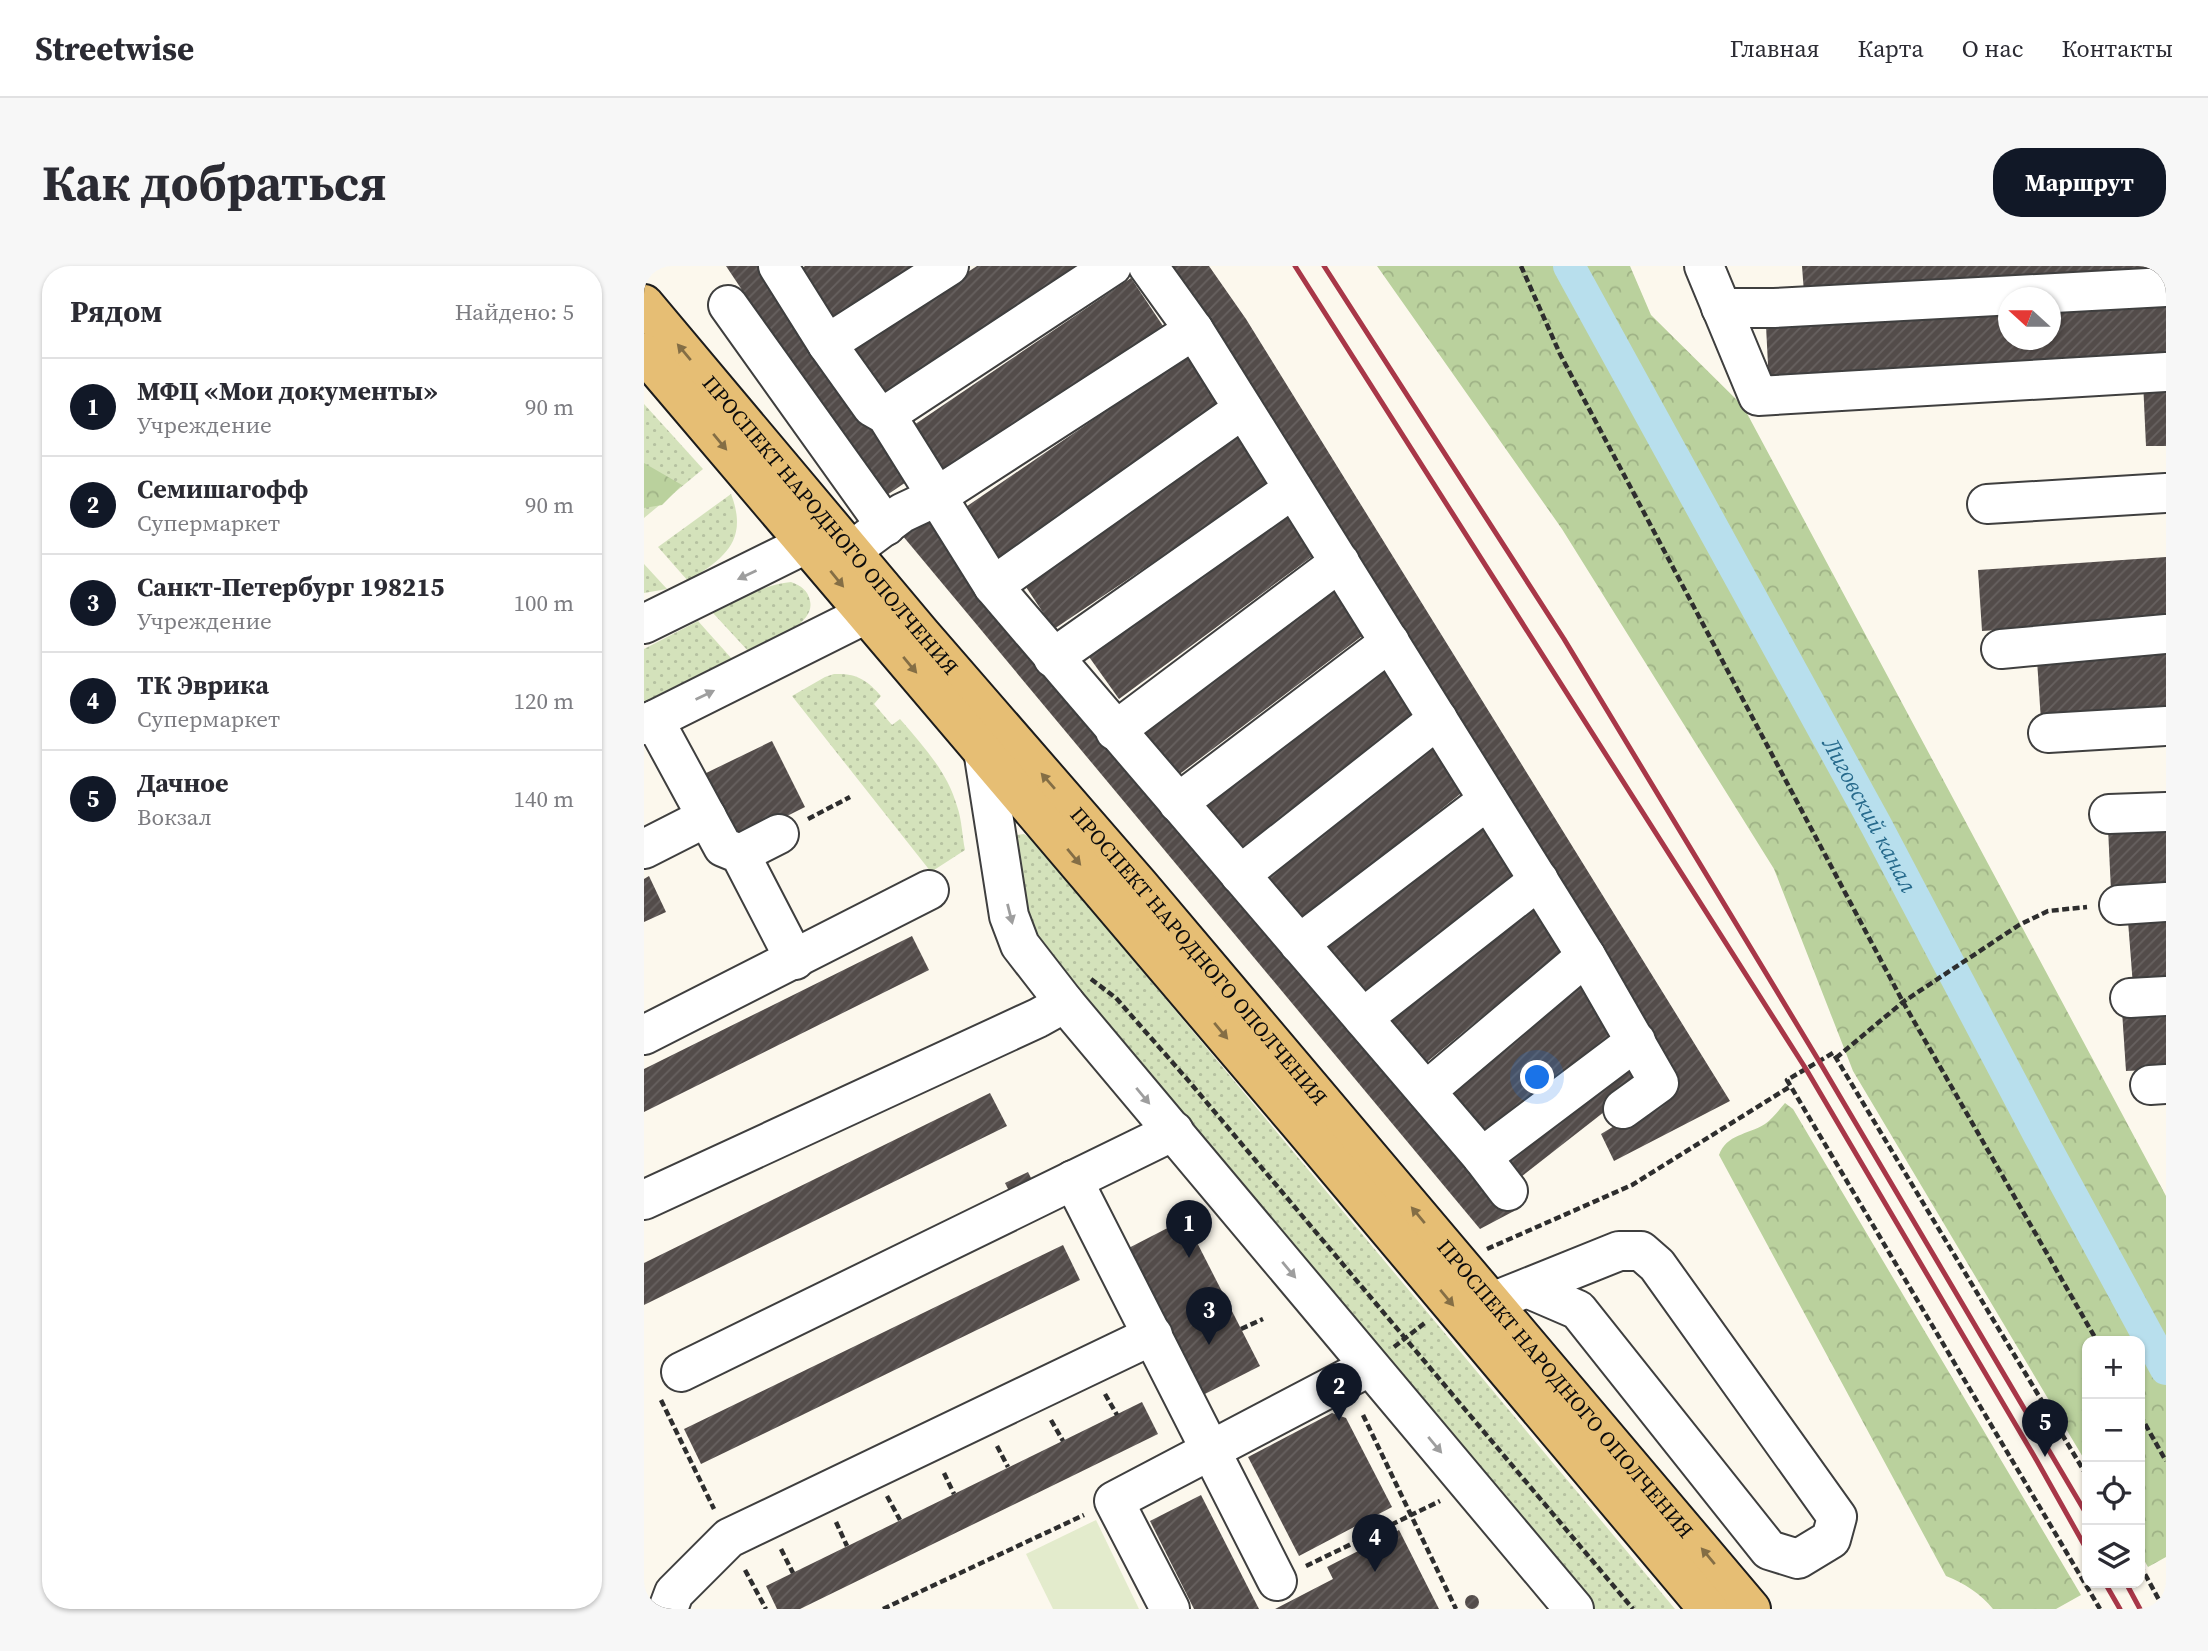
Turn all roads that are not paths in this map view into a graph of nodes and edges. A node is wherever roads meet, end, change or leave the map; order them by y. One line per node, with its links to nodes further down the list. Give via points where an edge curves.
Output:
1 (778, 266): 11 (street)
2 (949, 266): 11 (street)
3 (1112, 266): 15 (street)
4 (1147, 266): 10 (street)
5 (1704, 266): 9 (street)
6 (2166, 287): 9 (street)
7 (644, 304): 21 (main road, ПРОСПЕКТ НАРОДНОГО ОПОЛЧЕНИЯ, one-way to 7)
8 (728, 305): 20 (street)
9 (1721, 309): 13 (street, via 1758,396)
10 (1194, 330): 14 (street); 18 (street)
11 (827, 344): 15 (street, via 872,407)
12 (644, 353): 21 (main road, ПРОСПЕКТ НАРОДНОГО ОПОЛЧЕНИЯ, one-way to 21)
13 (2166, 372)
14 (1243, 409): 16 (street); 23 (street)
15 (886, 415): 18 (street)
16 (1293, 489): 22 (street); 29 (street)
17 (2166, 493): 19 (street)
18 (936, 497): 20 (street); 23 (street)
19 (1987, 504)
20 (886, 526): 21 (street)
21 (832, 543): 24 (main road, ПРОСПЕКТ НАРОДНОГО ОПОЛЧЕНИЯ); 25 (street, one-way to 25)
22 (1340, 562): 27 (street); 33 (street)
23 (993, 586): 29 (street)
24 (873, 600): 31 (street, one-way to 24); 35 (main road, ПРОСПЕКТ НАРОДНОГО ОПОЛЧЕНИЯ, one-way to 35); 64 (main road, ПРОСПЕКТ НАРОДНОГО ОПОЛЧЕНИЯ, one-way to 24, via 1139,885)
25 (644, 624)
26 (2166, 634): 28 (street)
27 (1390, 642): 30 (street); 37 (street)
28 (2001, 649)
29 (1053, 658): 33 (street)
30 (1438, 719): 36 (street); 44 (street)
31 (649, 723): 40 (street)
32 (2166, 726): 34 (street)
33 (1115, 731): 37 (street)
34 (2048, 733)
35 (983, 750): 52 (street, one-way to 52, via 1009,916 1020,945); 73 (main road, ПРОСПЕКТ НАРОДНОГО ОПОЛЧЕНИЯ, one-way to 73)
36 (1488, 800): 45 (street); 49 (street)
37 (1178, 803): 44 (street)
38 (2166, 812): 39 (street)
39 (2109, 814)
40 (708, 817): 42 (street); 43 (street, via 723,847)
41 (779, 834): 43 (street)
42 (644, 849)
43 (740, 854): 51 (street)
44 (1240, 875): 49 (street)
45 (1539, 880): 50 (street); 53 (street)
46 (929, 890): 51 (street)
47 (2166, 902): 48 (street)
48 (2119, 905)
49 (1299, 944): 53 (street)
50 (1587, 956): 55 (street); 56 (street)
51 (794, 960): 54 (street)
52 (1077, 990): 58 (street, one-way to 58); 62 (street, via 1038,1018)
53 (1363, 1017): 56 (street)
54 (644, 1035)
55 (1636, 1041): 57 (street, via 1659,1083); 59 (street)
56 (1426, 1091): 59 (street)
57 (1623, 1109)
58 (1174, 1131): 60 (street); 66 (street, one-way to 66)
59 (1482, 1157): 61 (street)
60 (1073, 1180): 65 (street); 67 (street)
61 (1508, 1191)
62 (644, 1200)
63 (1527, 1288): 63 (street, via 1578,1310 1769,1550 1798,1559 1831,1539 1836,1517 1657,1265 1641,1251 1619,1251); 64 (street)
64 (1492, 1302): 74 (main road, ПРОСПЕКТ НАРОДНОГО ОПОЛЧЕНИЯ, one-way to 64)
65 (1153, 1335): 68 (street); 70 (street, via 729,1538)
66 (1358, 1373): 68 (street); 72 (street, one-way to 72)
67 (670, 1385)
68 (1212, 1449): 69 (street); 71 (street, via 1114,1501)
69 (1291, 1574)
70 (662, 1598)
71 (1170, 1609)
72 (1574, 1609)
73 (1708, 1609)
74 (1751, 1609)

